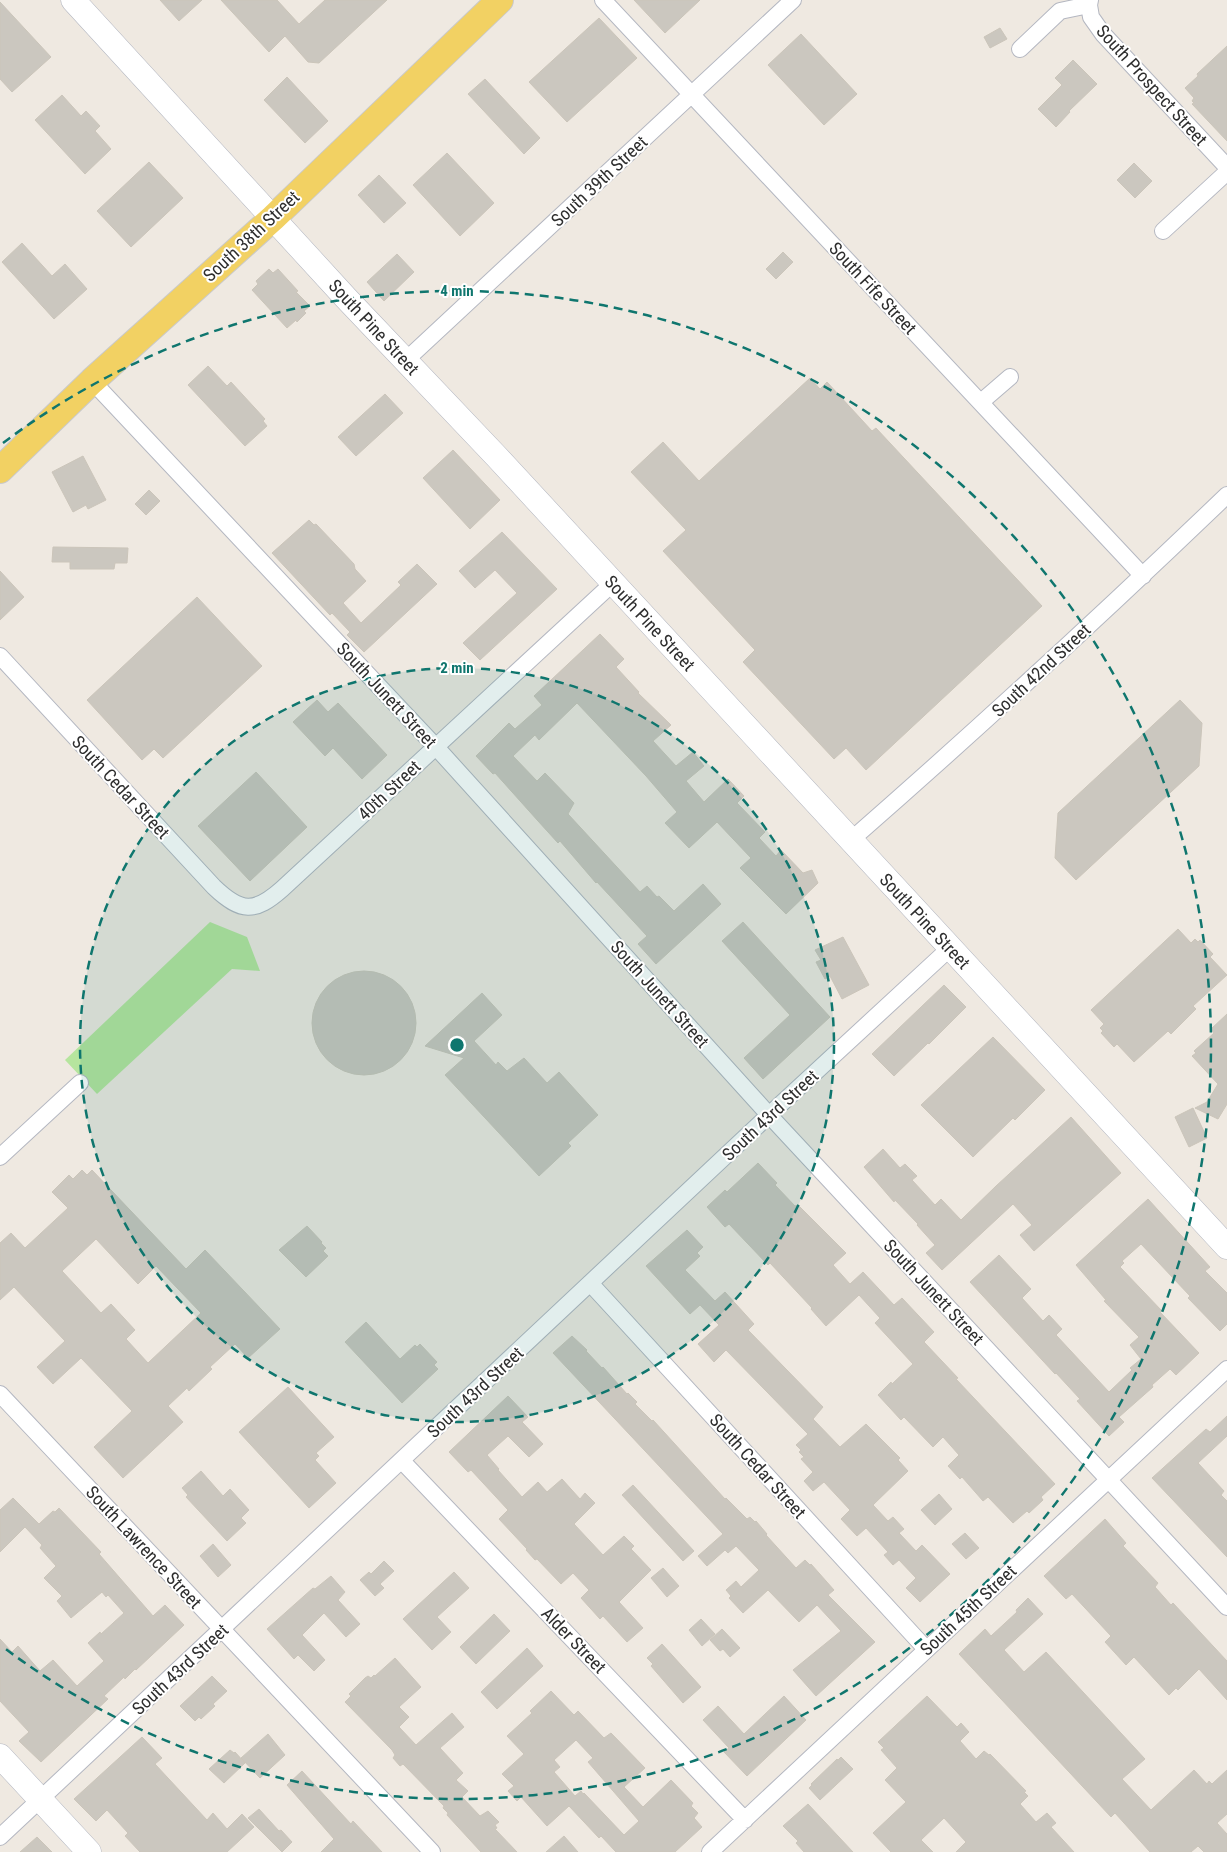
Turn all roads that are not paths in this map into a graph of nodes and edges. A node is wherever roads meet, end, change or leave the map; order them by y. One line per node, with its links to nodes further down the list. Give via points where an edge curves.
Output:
1 (72, 0): 10 (main road, South Pine Street)
2 (500, 0): 10 (main road, South 38th Street)
3 (603, 0): 7 (street, South Fife Street)
4 (793, 0): 7 (street, South 39th Street)
5 (1087, 2): 6 (street, via 1060,11); 8 (street, South Prospect Street, via 1091,17 1103,34)
6 (1020, 49)
7 (691, 95): 12 (street, South 39th Street); 15 (street, South Fife Street)
8 (1227, 167)
9 (1227, 172): 11 (street)
10 (273, 218): 12 (main road, South Pine Street); 14 (main road, South 38th Street)
11 (1163, 231)
12 (405, 361): 19 (main road, South Pine Street)
13 (1010, 377): 15 (street)
14 (92, 382): 16 (main road, South 38th Street); 21 (street, South Junett Street)
15 (981, 402): 18 (street, South Fife Street)
16 (0, 470)
17 (1227, 495): 18 (street, South 42nd Street)
18 (1142, 576): 22 (street, South 42nd Street)
19 (613, 583): 21 (street, 40th Street); 22 (main road, South Pine Street)
20 (0, 656): 23 (street, South Cedar Street, via 206,880 229,900)
21 (436, 747): 23 (street, 40th Street, via 276,895 258,906); 26 (street, South Junett Street)
22 (851, 840): 24 (main road, South Pine Street)
23 (248, 907)
24 (950, 948): 26 (street, South 43rd Street); 28 (main road, South Pine Street)
25 (80, 1083): 27 (street)
26 (769, 1115): 29 (street, South 43rd Street); 33 (street, South Junett Street)
27 (0, 1157)
28 (1224, 1238)
29 (590, 1283): 32 (street, South 43rd Street); 36 (street, South Cedar Street)
30 (1227, 1369): 33 (street, South 45th Street)
31 (0, 1394): 35 (street, South Lawrence Street)
32 (402, 1461): 35 (street, South 43rd Street); 39 (street, Alder Street)
33 (1108, 1479): 34 (street, South Junett Street); 36 (street, South 45th Street)
34 (1227, 1607)
35 (222, 1630): 38 (street, South 43rd Street); 42 (street, South Lawrence Street)
36 (926, 1649): 39 (street, South 45th Street)
37 (0, 1756): 38 (main road)
38 (40, 1800): 40 (street, South 43rd Street); 41 (main road)
39 (745, 1820): 43 (street, South 45th Street)
40 (0, 1837)
41 (89, 1852)
42 (432, 1852)
43 (710, 1852)

